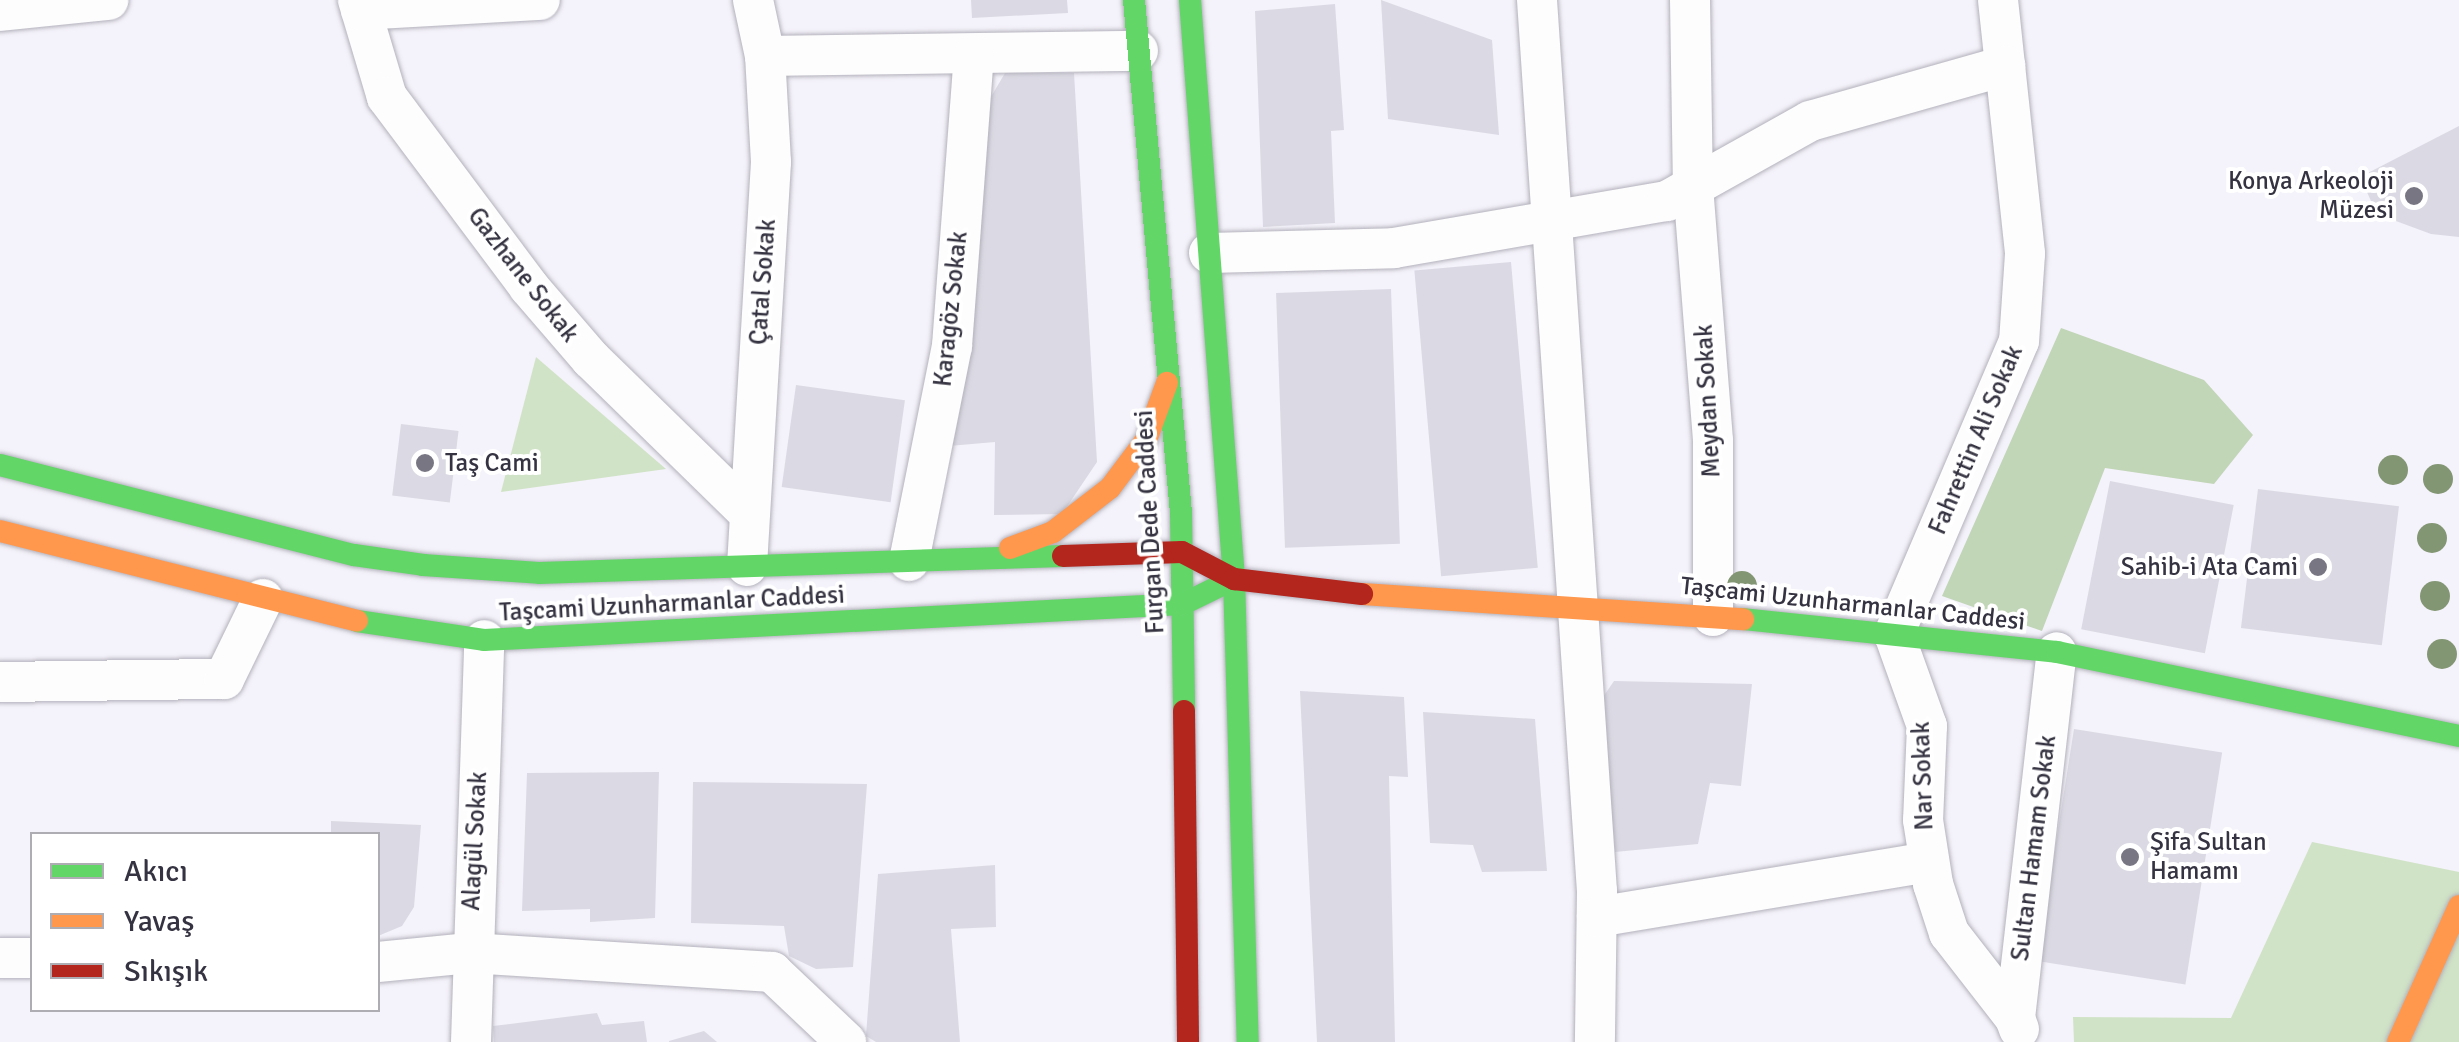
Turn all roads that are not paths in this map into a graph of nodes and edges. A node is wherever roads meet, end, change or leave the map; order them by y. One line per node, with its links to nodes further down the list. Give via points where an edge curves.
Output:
1 (108, 0): 10 (street)
2 (540, 0): 9 (street)
3 (753, 0): 13 (street, Çatal Sokak)
4 (1134, 0): 11 (main road, Furgan Dede Caddesi)
5 (1190, 0): 17 (main road)
6 (1537, 0): 16 (street)
7 (1690, 0): 15 (street, Meydan Sokak)
8 (1998, 0): 14 (street, Fahrettin Ali Sokak)
9 (359, 5): 20 (street, Gazhane Sokak, via 388,97 529,287 591,359)
10 (0, 11)
11 (1138, 51): 12 (street); 18 (main road, Furgan Dede Caddesi)
12 (974, 55): 13 (street); 24 (street, Karagöz Sokak, via 952,346)
13 (765, 56): 20 (street, Çatal Sokak, via 770,201)
14 (2005, 66): 15 (street, via 1810,121); 31 (street, Fahrettin Ali Sokak, via 2025,254 2019,341)
15 (1692, 186): 16 (street, via 1667,200); 30 (street, Meydan Sokak, via 1713,441)
16 (1550, 226): 17 (street, via 1394,248); 29 (street)
17 (1210, 253): 26 (main road)
18 (1170, 376): 22 (main road, Furgan Dede Caddesi); 23 (main road, via 1146,440 1110,488 1054,532)
19 (0, 465): 25 (main road, Taşcami Uzunharmanlar Caddesi, via 354,554 423,565 539,573)
20 (746, 510): 25 (street, Çatal Sokak)
21 (0, 531): 27 (main road, Taşcami Uzunharmanlar Caddesi)
22 (1182, 552): 23 (main road, Taşcami Uzunharmanlar Caddesi); 26 (main road, Taşcami Uzunharmanlar Caddesi); 28 (main road, Furgan Dede Caddesi)
23 (983, 558): 24 (main road, Taşcami Uzunharmanlar Caddesi)
24 (908, 561): 25 (main road, Taşcami Uzunharmanlar Caddesi)
25 (747, 566)
26 (1234, 579): 28 (main road, Taşcami Uzunharmanlar Caddesi); 29 (main road, Taşcami Uzunharmanlar Caddesi, via 1292,590); 47 (main road)
27 (263, 599): 32 (main road, Taşcami Uzunharmanlar Caddesi); 34 (street, via 224,678)
28 (1184, 604): 32 (main road, Taşcami Uzunharmanlar Caddesi); 46 (main road, Furgan Dede Caddesi)
29 (1574, 608): 30 (main road, Taşcami Uzunharmanlar Caddesi); 38 (street)
30 (1713, 616): 31 (main road, Taşcami Uzunharmanlar Caddesi)
31 (1894, 634): 33 (main road, Taşcami Uzunharmanlar Caddesi); 36 (street, Nar Sokak, via 1927,726 1922,820)
32 (484, 640): 39 (street, Alagül Sokak)
33 (2057, 652): 35 (main road, Taşcami Uzunharmanlar Caddesi); 43 (street, Sultan Hamam Sokak)
34 (0, 682)
35 (2459, 736)
36 (1928, 862): 38 (street); 43 (street, Nar Sokak, via 1949,933)
37 (2459, 906): 49 (main road)
38 (1597, 918): 48 (street)
39 (470, 952): 42 (street); 44 (street, Alagül Sokak); 45 (street, via 772,972)
40 (0, 958): 41 (street)
41 (30, 958)
42 (380, 962)
43 (2019, 1030)
44 (471, 1042)
45 (846, 1042)
46 (1188, 1042)
47 (1248, 1042)
48 (1595, 1042)
49 (2398, 1042)

